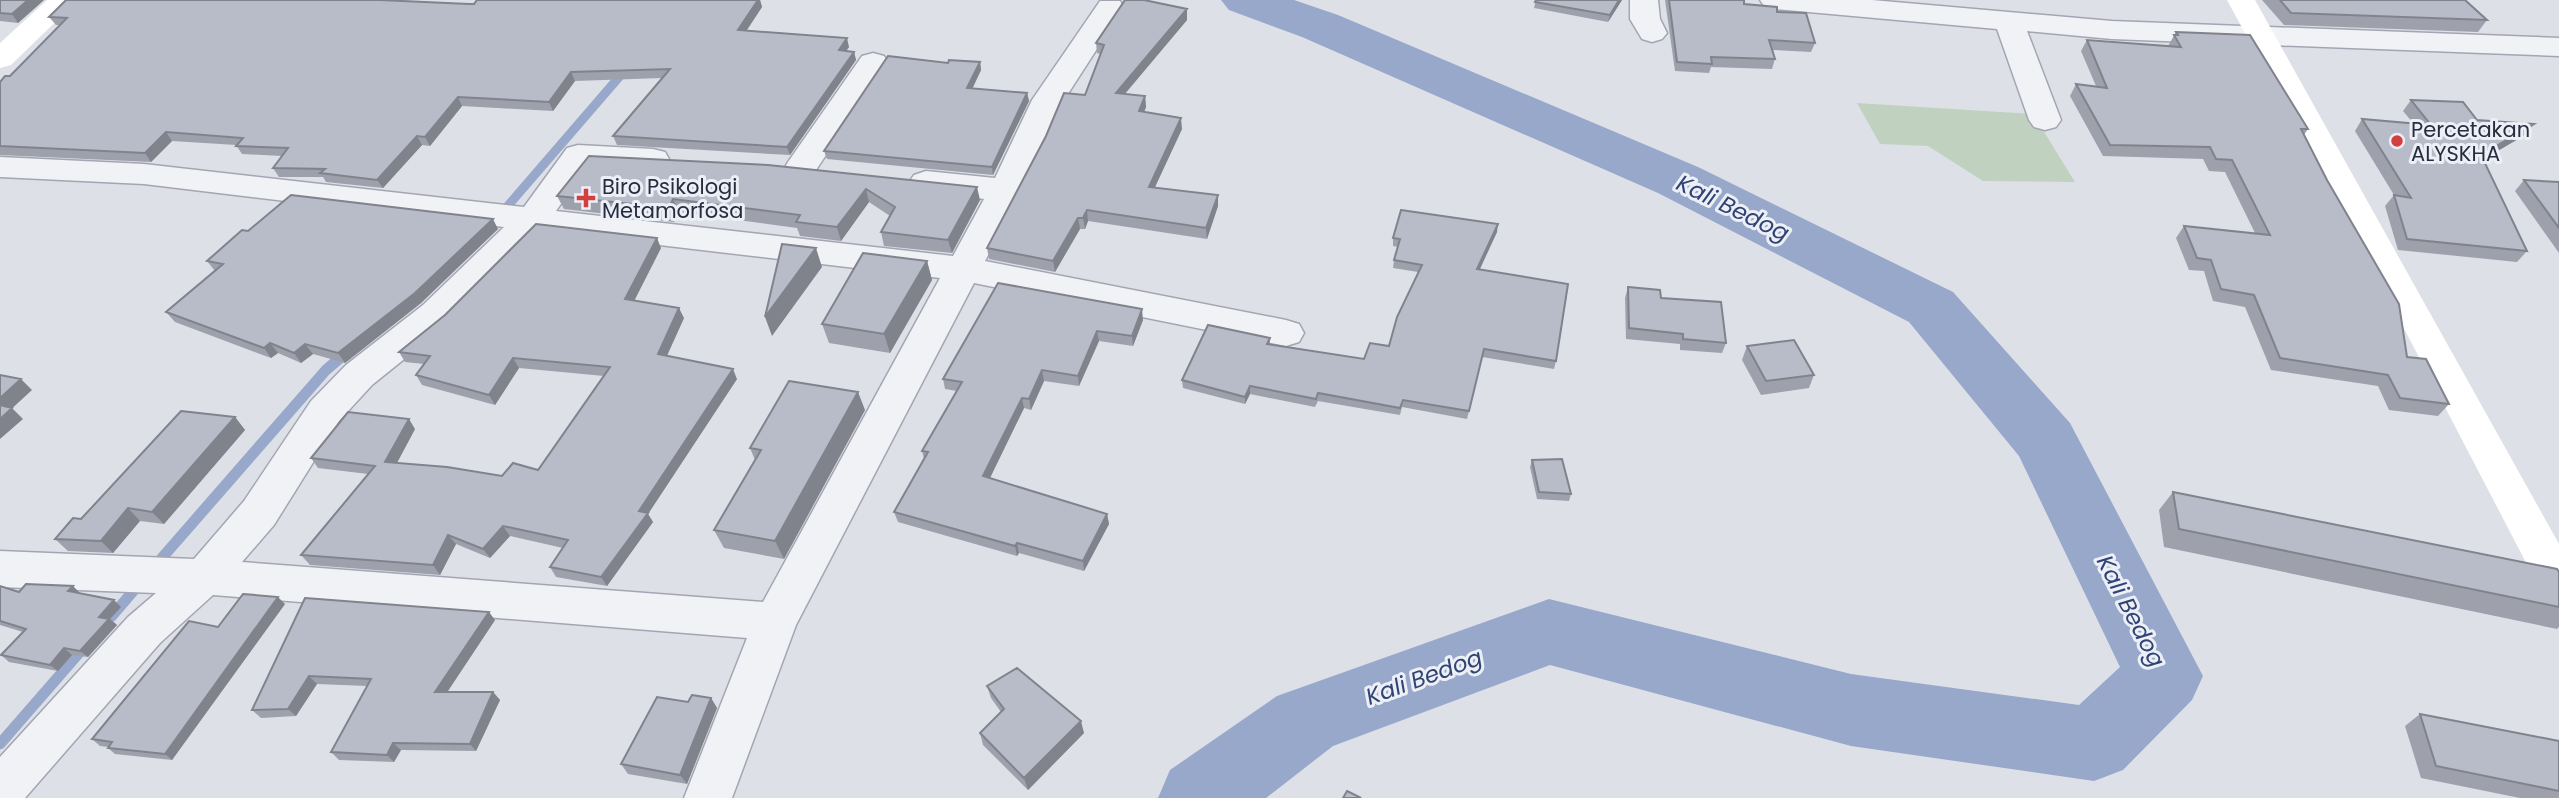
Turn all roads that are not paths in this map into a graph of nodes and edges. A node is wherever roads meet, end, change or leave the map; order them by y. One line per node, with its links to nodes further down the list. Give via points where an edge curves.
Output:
1 (64, 0): 10 (street)
2 (1644, 0): 7 (street, via 1644,19)
3 (1785, 0): 6 (street)
4 (2241, 0): 8 (street)
5 (1110, 7): 17 (street, via 1048,100)
6 (2008, 19): 8 (street, via 2112,30); 12 (street)
7 (1653, 33)
8 (2262, 37): 9 (street); 23 (street)
9 (2559, 47)
10 (0, 59)
11 (873, 61): 15 (street, via 786,168)
12 (2045, 120)
13 (690, 161): 18 (street, via 578,155)
14 (0, 167): 18 (street, via 144,174)
15 (841, 173)
16 (896, 179): 17 (street)
17 (1006, 190): 19 (street)
18 (521, 216): 19 (street); 22 (street, via 436,314 359,375 324,411 258,513)
19 (963, 269): 20 (street); 24 (street)
20 (1286, 332)
21 (0, 569): 22 (street)
22 (182, 577): 24 (street); 25 (street, via 144,631)
23 (2559, 584)
24 (775, 622): 26 (street)
25 (0, 791)
26 (708, 798)

